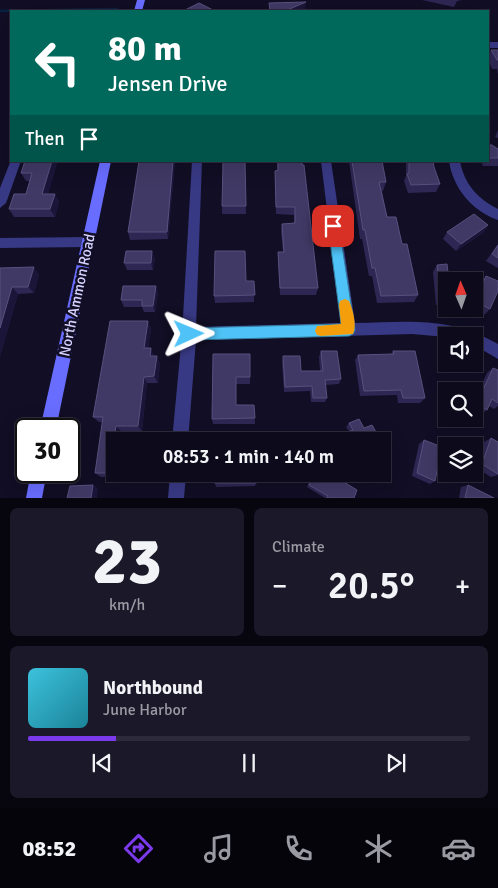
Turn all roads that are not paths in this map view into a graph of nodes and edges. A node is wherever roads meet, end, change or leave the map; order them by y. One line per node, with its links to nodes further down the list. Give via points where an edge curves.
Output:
1 (16, 162): 6 (street)
2 (106, 162): 8 (main road, North Ammon Road)
3 (198, 162): 12 (street)
4 (326, 162): 10 (street)
5 (454, 162): 7 (street, via 455,175 467,193)
6 (0, 203)
7 (498, 215)
8 (88, 242): 9 (street); 15 (main road, North Ammon Road)
9 (0, 243)
10 (349, 330): 11 (street); 12 (street)
11 (438, 330)
12 (189, 334): 16 (street)
13 (483, 343): 14 (street)
14 (498, 352)
15 (50, 418)
16 (181, 432)
17 (177, 482): 20 (street)
18 (37, 483): 19 (main road)
19 (34, 498)
20 (176, 498)

